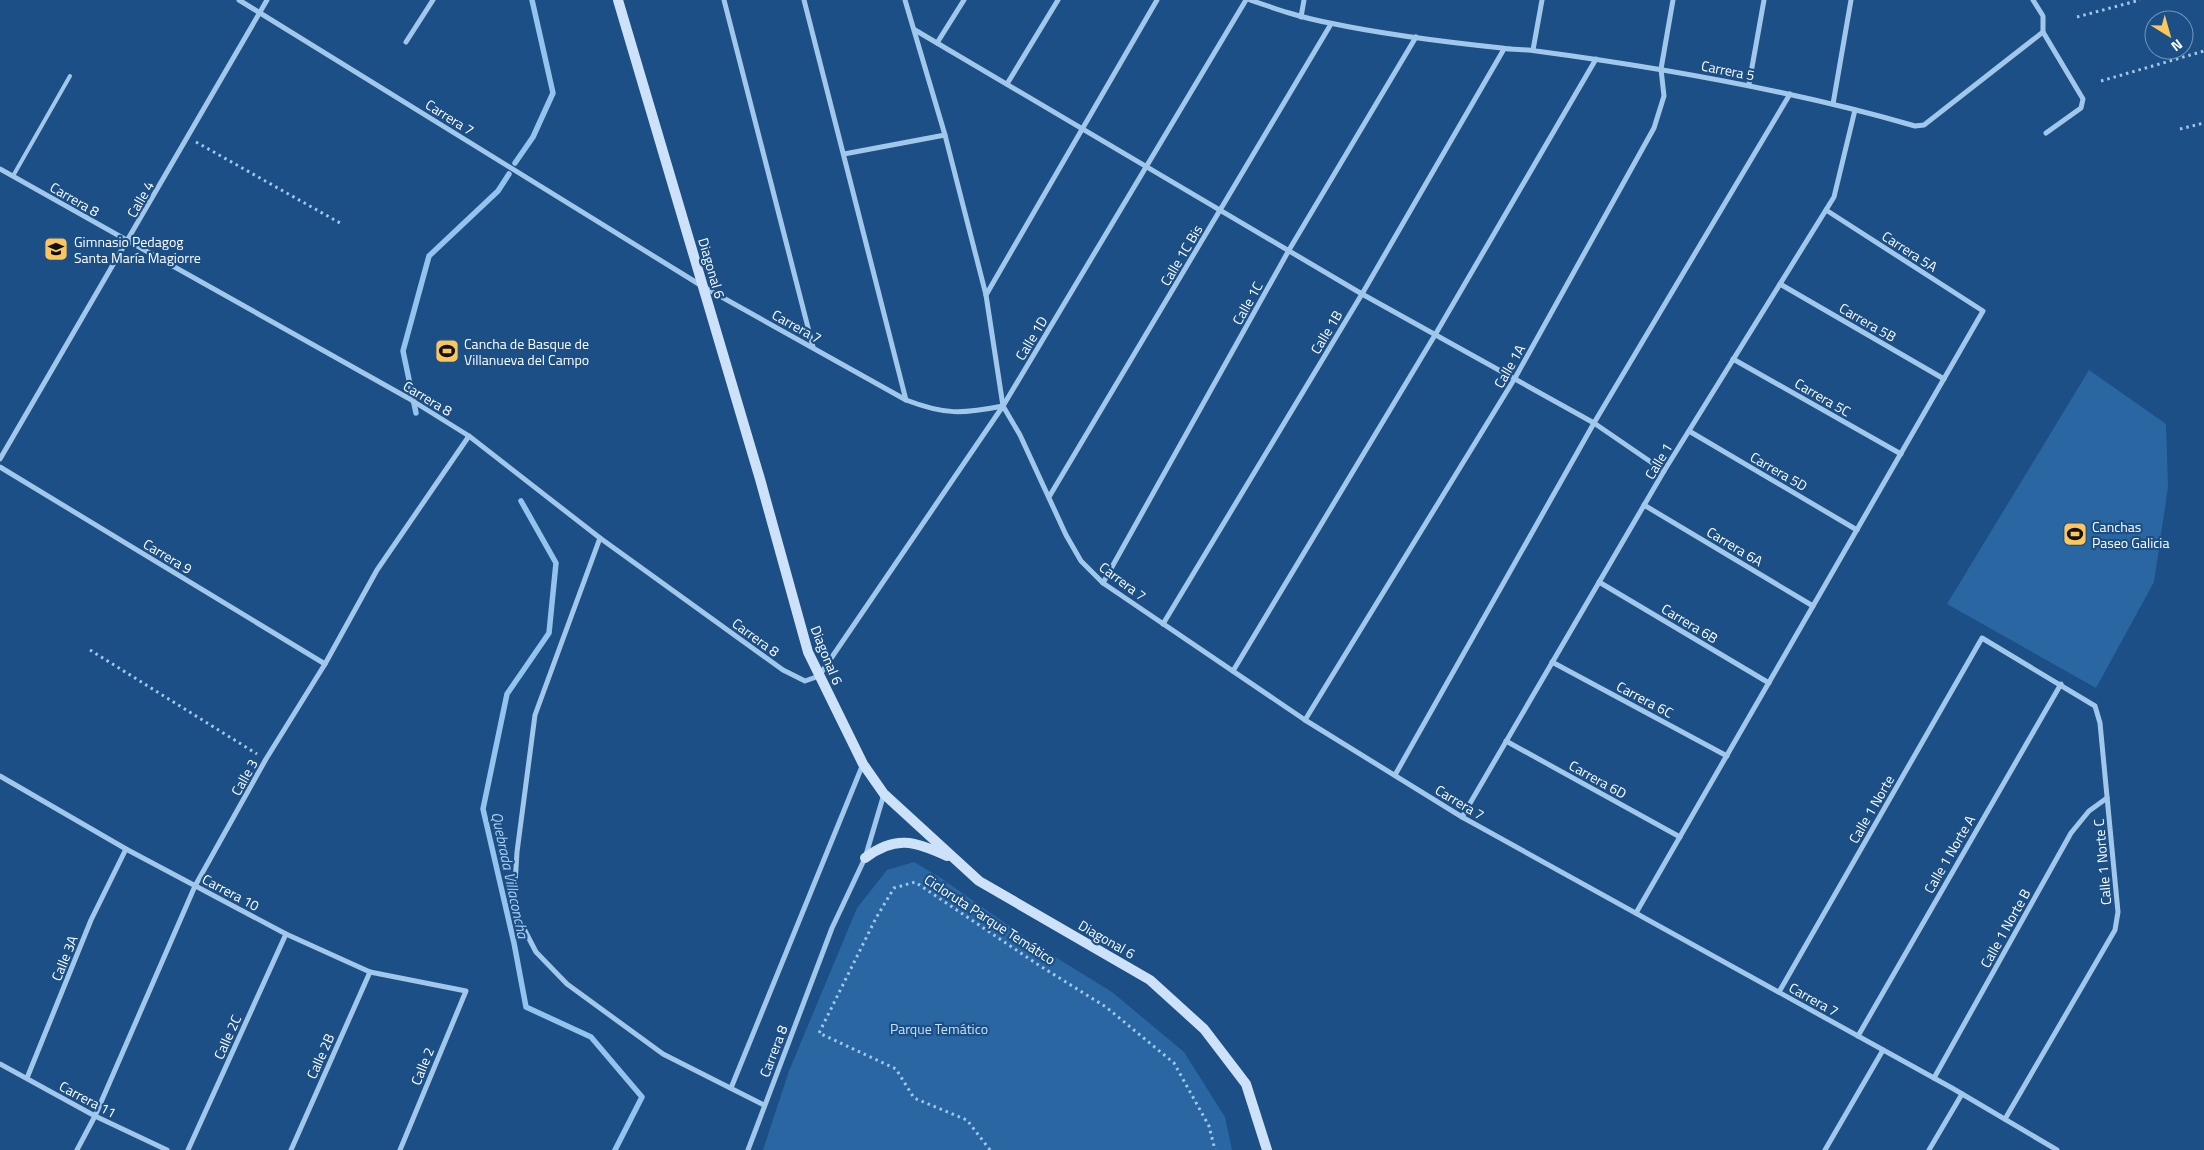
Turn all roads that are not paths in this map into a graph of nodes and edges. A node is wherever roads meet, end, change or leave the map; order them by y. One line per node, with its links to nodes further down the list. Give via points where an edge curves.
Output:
1 (239, 0): 18 (street, Carrera 7)
2 (267, 0): 18 (street, Calle 4)
3 (432, 0): 24 (street)
4 (618, 0): 48 (street, Diagonal 6)
5 (724, 0): 52 (street)
6 (804, 0): 39 (street)
7 (905, 0): 21 (street)
8 (964, 0): 25 (street)
9 (1058, 0): 31 (street)
10 (1157, 0): 36 (street)
11 (1248, 0): 19 (street, Carrera 5); 40 (street, Calle 1D)
12 (1304, 0): 19 (street)
13 (1542, 0): 27 (street)
14 (1673, 0): 29 (street, Calle 1A)
15 (1764, 0): 32 (street)
16 (1851, 0): 34 (street)
17 (2033, 0): 22 (street, via 2043,16)
18 (260, 12): 45 (street, Calle 4); 48 (street, Carrera 7)
19 (1301, 17): 20 (street, Carrera 5)
20 (1331, 24): 23 (street, Carrera 5); 43 (street, Calle 1C Bis)
21 (915, 30): 25 (street); 38 (street)
22 (2043, 32): 35 (street, Carrera 5, via 1924,125 1915,126); 37 (street, via 2082,99 2081,108)
23 (1416, 37): 26 (street, Carrera 5); 46 (street, Calle 1C)
24 (406, 42)
25 (938, 43): 31 (street)
26 (1504, 48): 27 (street, Carrera 5); 49 (street, Calle 1B)
27 (1533, 50): 28 (street, Carrera 5)
28 (1596, 60): 29 (street, Carrera 5); 51 (street)
29 (1661, 69): 32 (street, Carrera 5); 54 (street, Calle 1A, via 1664,96 1654,128)
30 (70, 76): 42 (lane)
31 (1007, 84): 36 (street)
32 (1749, 84): 33 (street, Carrera 5)
33 (1790, 94): 34 (street, Carrera 5); 58 (street)
34 (1833, 104): 35 (street, Carrera 5)
35 (1855, 110): 44 (street, Calle 1, via 1834,196)
36 (1081, 128): 40 (street); 50 (street)
37 (2046, 133)
38 (944, 135): 39 (street); 50 (street)
39 (844, 154): 56 (street)
40 (1148, 166): 43 (street); 57 (street, Calle 1D)
41 (0, 169): 42 (street, Carrera 8)
42 (13, 176): 45 (street, Carrera 8)
43 (1221, 210): 46 (street); 65 (street, Calle 1C Bis)
44 (1826, 210): 47 (street, Calle 1); 55 (street, Carrera 5A, via 1983,311)
45 (128, 242): 60 (street, Carrera 8, via 408,398); 62 (street, Calle 4)
46 (1290, 250): 49 (street); 70 (street, Calle 1C)
47 (1780, 284): 53 (street, Calle 1); 55 (street, Carrera 5B)
48 (702, 286): 52 (street, Carrera 7); 77 (street, Diagonal 6, via 808,652)
49 (1362, 294): 51 (street); 72 (street, Calle 1B)
50 (986, 296): 57 (street)
51 (1435, 335): 54 (street); 76 (street)
52 (812, 347): 56 (street, Carrera 7)
53 (1733, 359): 59 (street, Calle 1); 61 (street, Carrera 5C)
54 (1516, 378): 58 (street); 80 (street, Calle 1A)
55 (1944, 379): 61 (street)
56 (906, 400): 57 (street, Carrera 7, via 940,412 956,413)
57 (1003, 406): 65 (street, Carrera 7); 77 (street, Calle 1D)
58 (1594, 422): 64 (street); 85 (street)
59 (1689, 431): 64 (street, Calle 1); 67 (street, Carrera 5D)
60 (469, 436): 68 (street, Carrera 8); 75 (street, Calle 3, via 377,570)
61 (1901, 454): 67 (street)
62 (0, 459)
63 (0, 467): 75 (street, Carrera 9)
64 (1664, 471): 66 (street, Calle 1)
65 (1049, 496): 70 (street, Carrera 7, via 1081,561)
66 (1644, 504): 69 (street, Calle 1); 71 (street, Carrera 6A)
67 (1857, 530): 71 (street)
68 (600, 538): 77 (street, Carrera 8, via 783,670 805,681); 104 (street, via 535,714 514,900 521,923 536,952 567,984 663,1054)
69 (1599, 582): 74 (street, Calle 1); 78 (street, Carrera 6B)
70 (1103, 583): 72 (street, Carrera 7)
71 (1813, 606): 78 (street)
72 (1163, 624): 76 (street, Carrera 7)
73 (1982, 638): 79 (street, Calle 1 Norte C); 98 (street, Calle 1 Norte)
74 (1552, 662): 81 (street, Calle 1); 82 (street, Carrera 6C)
75 (325, 664): 93 (street, Calle 3, via 266,759)
76 (1233, 672): 80 (street, Carrera 7)
77 (819, 676): 83 (street, Diagonal 6)
78 (1769, 683): 82 (street)
79 (2061, 684): 87 (street, Calle 1 Norte C, via 2095,706 2100,723); 99 (street, Calle 1 Norte A)
80 (1305, 720): 85 (street, Carrera 7)
81 (1506, 741): 88 (street, Calle 1); 89 (street, Carrera 6D)
82 (1727, 756): 89 (street)
83 (863, 764): 86 (street, Diagonal 6); 104 (street)
84 (0, 776): 90 (street, Carrera 10)
85 (1395, 776): 88 (street, Carrera 7)
86 (884, 794): 91 (street, Carrera 8); 92 (street, Diagonal 6)
87 (2107, 798): 103 (street, Calle 1 Norte B, via 2089,811 2071,833); 108 (street, Calle 1 Norte C, via 2118,912 2115,930)
88 (1462, 817): 94 (street, Carrera 7)
89 (1680, 837): 94 (street)
90 (126, 849): 93 (street, Carrera 10); 102 (street, Calle 3A, via 92,920)
91 (865, 858): 92 (street, via 881,848 911,842); 106 (street, Carrera 8, via 832,928)
92 (955, 860): 116 (street, Diagonal 6, via 979,881 1150,980 1204,1029 1246,1084)
93 (196, 886): 95 (street, Carrera 10); 107 (street, Calle 3)
94 (1636, 913): 98 (street, Carrera 7)
95 (286, 934): 96 (street, Carrera 10); 112 (street, Calle 2C)
96 (370, 972): 97 (street, Carrera 10); 113 (street, Calle 2B)
97 (466, 992): 114 (street, Calle 2)
98 (1779, 992): 99 (street, Carrera 7)
99 (1858, 1036): 100 (street, Carrera 7)
100 (1883, 1050): 103 (street, Carrera 7); 117 (street)
101 (0, 1064): 102 (street, Carrera 11)
102 (26, 1078): 107 (street, Carrera 11)
103 (1934, 1078): 105 (street, Carrera 7)
104 (731, 1088): 106 (street)
105 (1962, 1094): 108 (street, Carrera 7); 118 (street)
106 (764, 1105): 115 (street, Carrera 8)
107 (95, 1116): 110 (street, Calle 3); 111 (street, Carrera 11)
108 (2005, 1119): 109 (street, Carrera 7)
109 (2047, 1147): 119 (street, Carrera 7)
110 (77, 1150)
111 (168, 1150)
112 (188, 1150)
113 (291, 1150)
114 (400, 1150)
115 (748, 1150)
116 (1267, 1150)
117 (1825, 1150)
118 (1929, 1150)
119 (2057, 1150)

